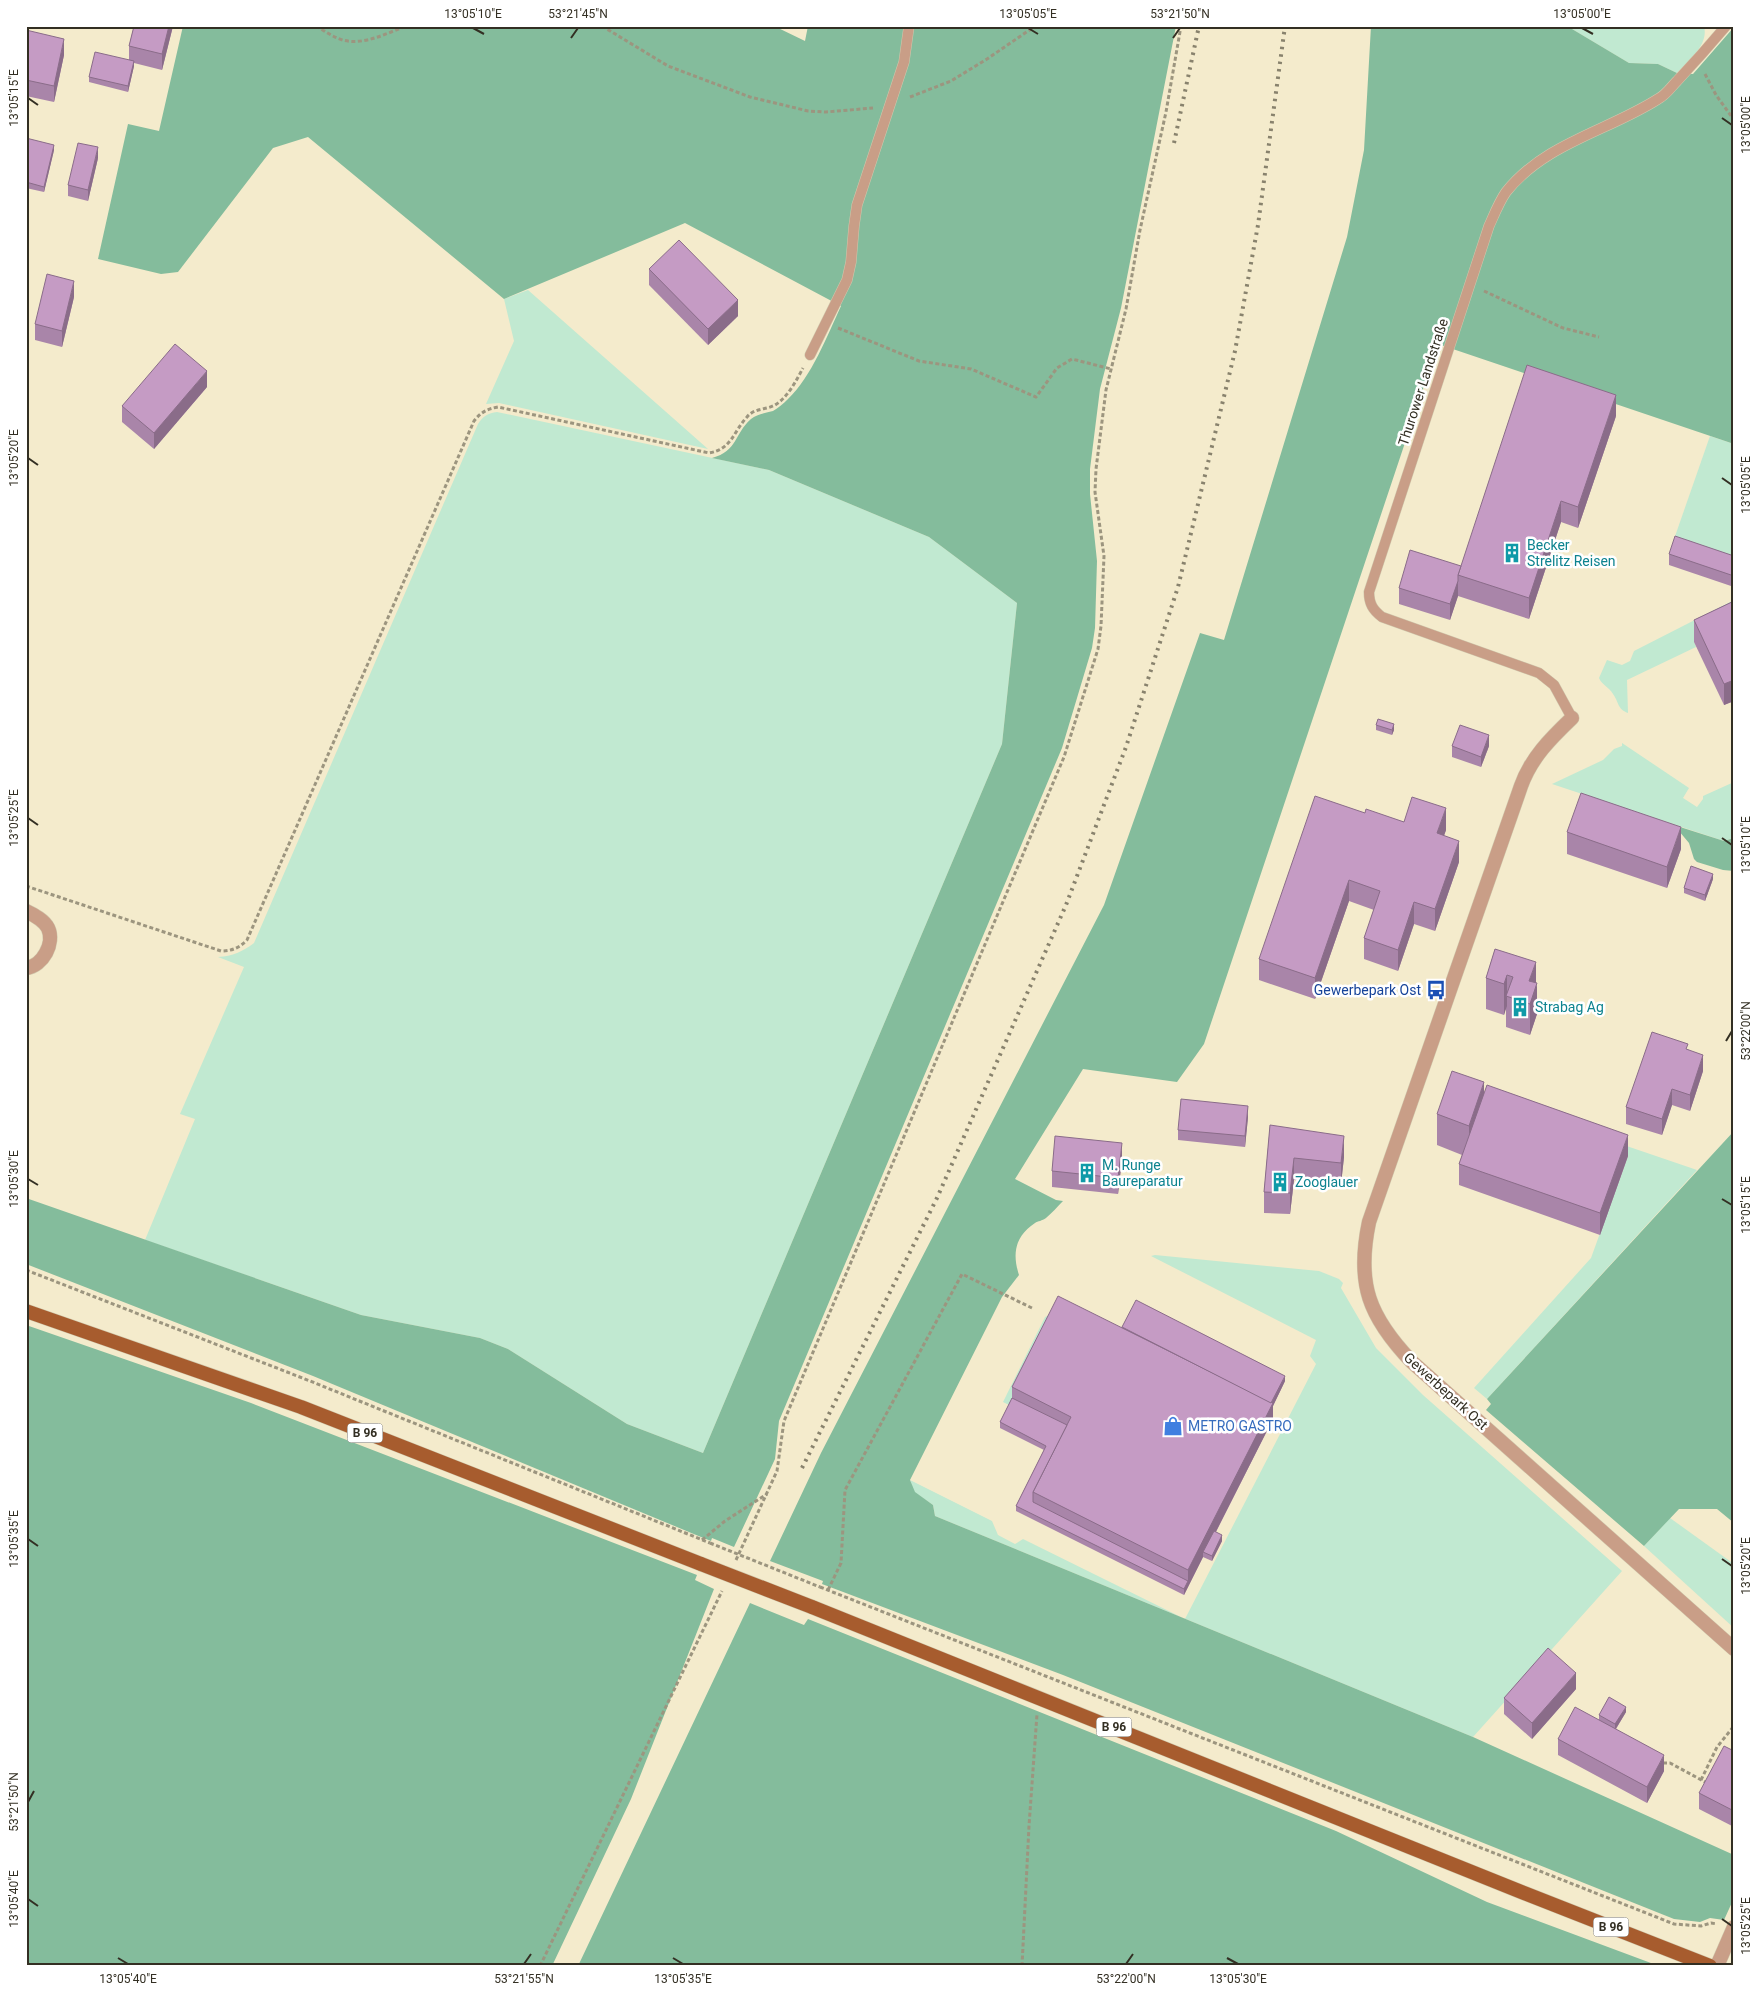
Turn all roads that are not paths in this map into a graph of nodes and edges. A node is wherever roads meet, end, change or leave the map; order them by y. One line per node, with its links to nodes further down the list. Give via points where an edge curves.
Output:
1 (908, 26): 5 (lane, via 904,62 858,205 847,280)
2 (1711, 26): 4 (lane)
3 (1726, 26): 4 (lane, Thurower Landstraße)
4 (1715, 39): 6 (lane, Thurower Landstraße, via 1661,98 1624,119 1557,149 1528,169 1505,193 1489,226 1369,592 1369,602 1382,617 1539,673 1554,685)
5 (810, 354)
6 (1572, 718): 10 (street, Gewerbepark Ost, via 1536,755 1524,777 1371,1216 1363,1260 1365,1283 1380,1323 1412,1362)
7 (26, 911): 8 (street, via 37,916 47,927 50,939 40,962)
8 (26, 968)
9 (26, 1311): 12 (main road, B 96, bridge, via 301,1407 812,1607)
10 (1734, 1649)
11 (1733, 1929): 13 (street)
12 (1710, 1966)
13 (1717, 1966)

